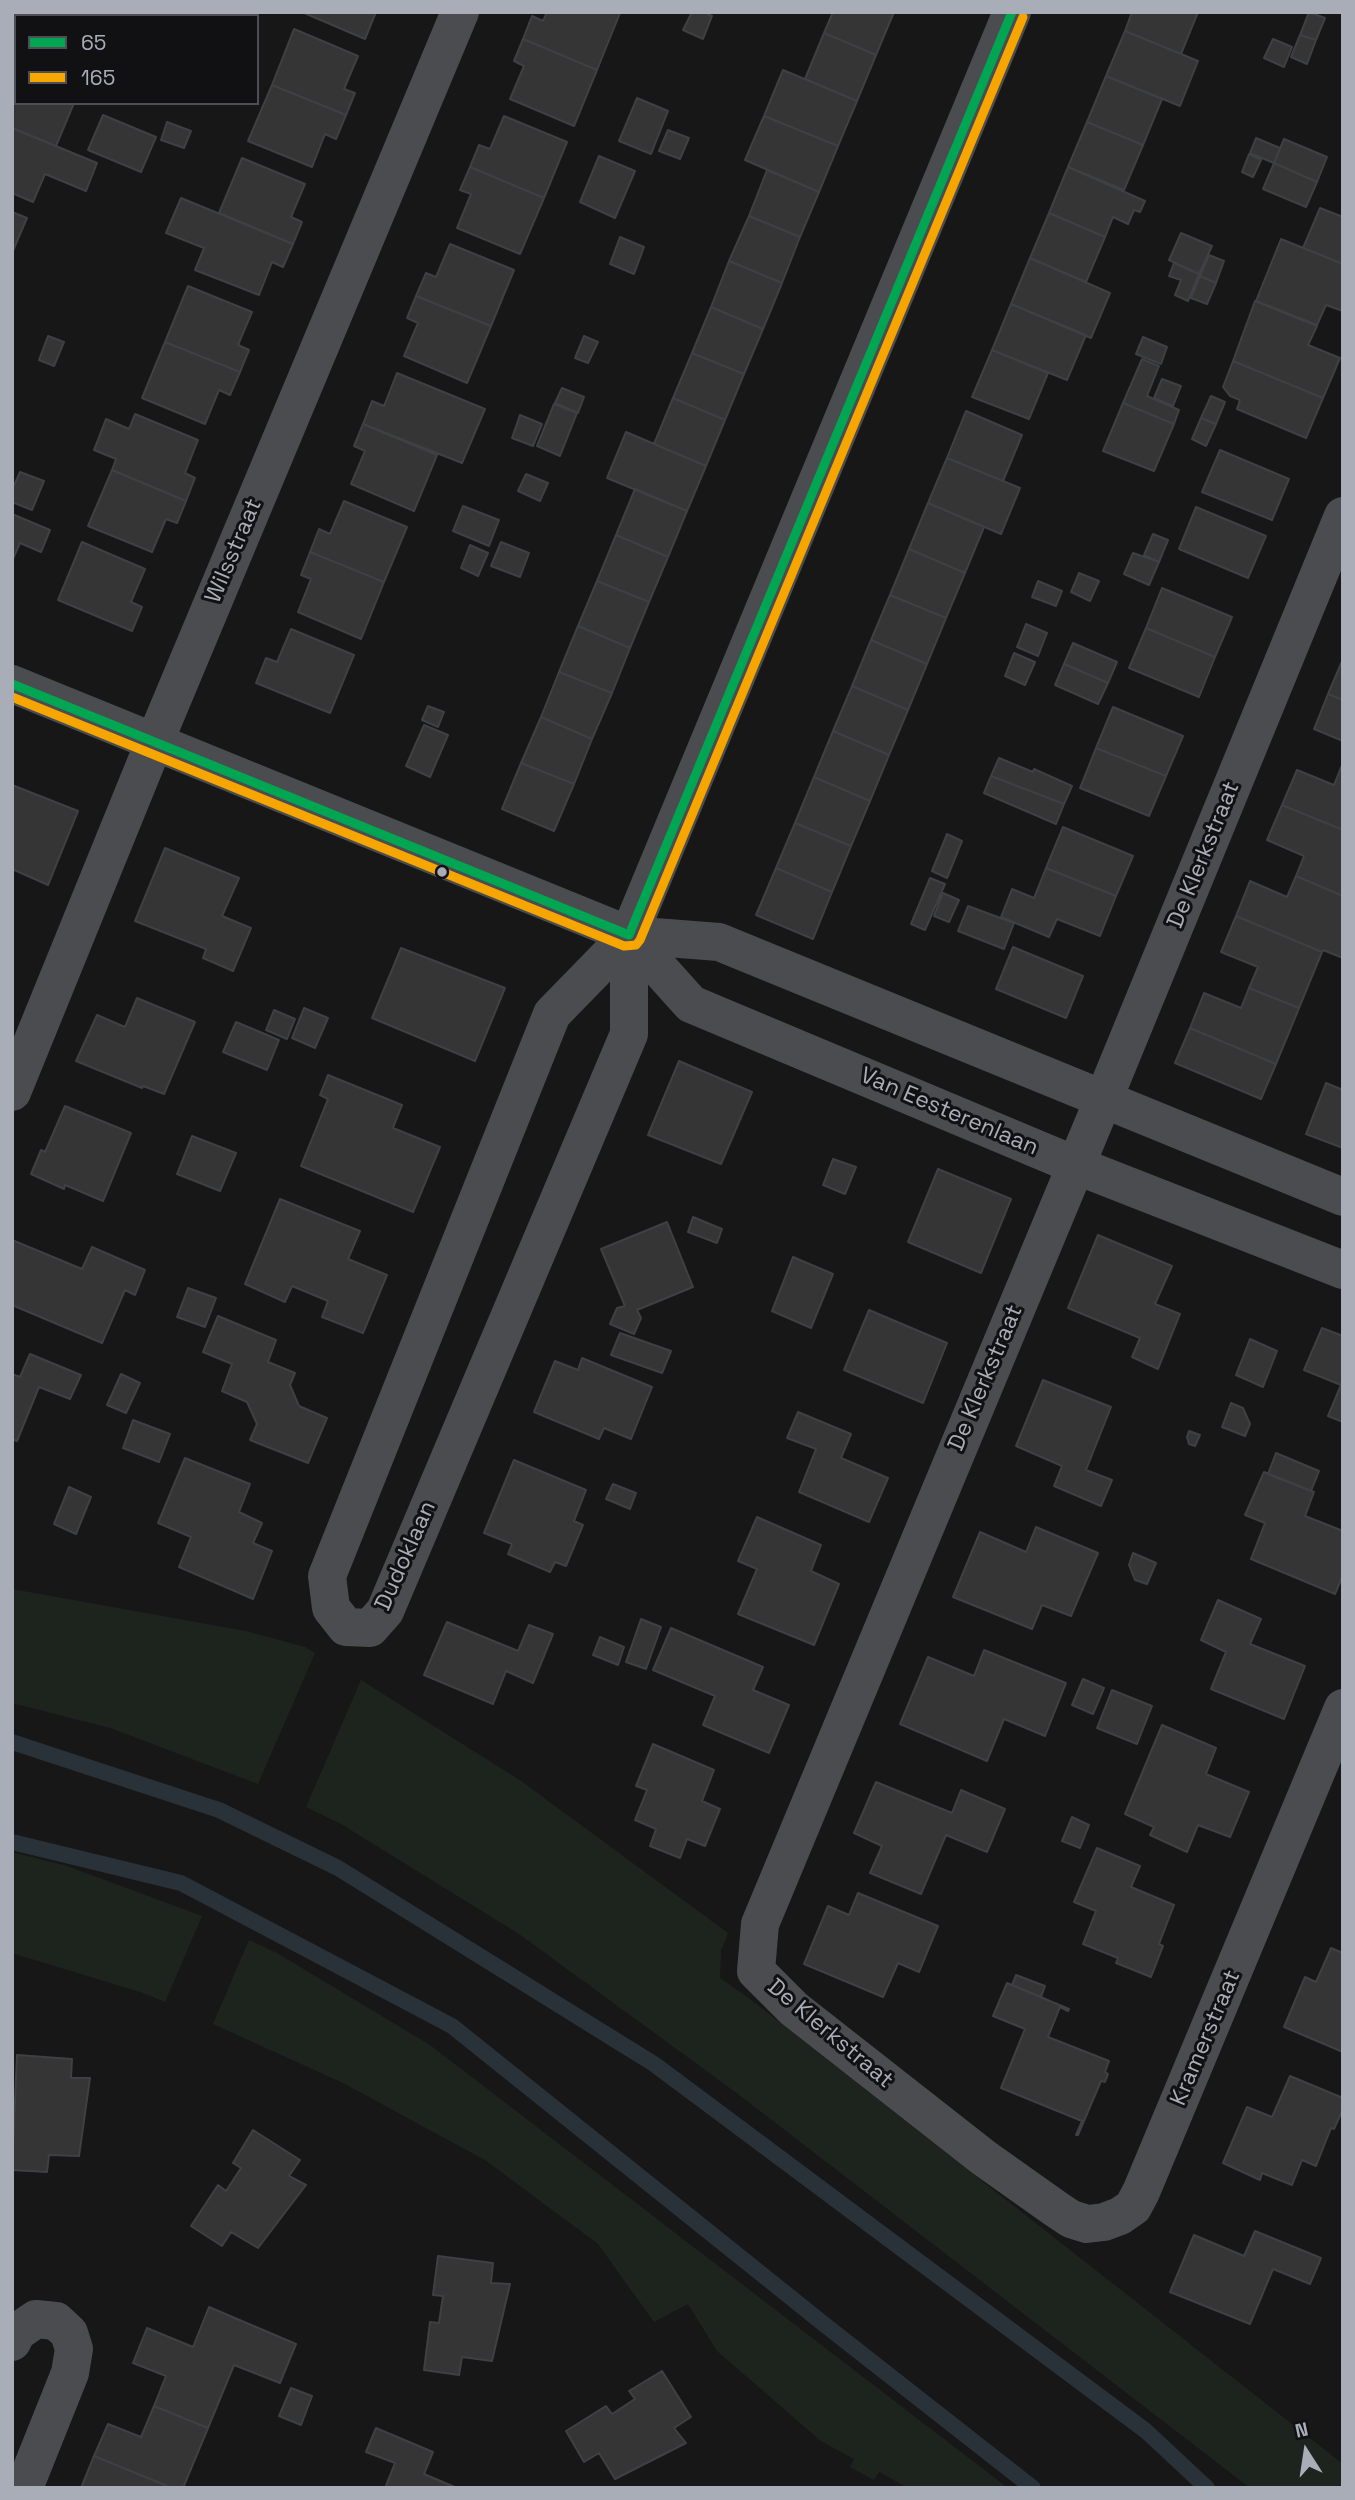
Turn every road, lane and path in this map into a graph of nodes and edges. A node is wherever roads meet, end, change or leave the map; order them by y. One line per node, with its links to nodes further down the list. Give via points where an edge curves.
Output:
1 (460, 12): 5 (street, Wilsstraat)
2 (1012, 12): 6 (street)
3 (1343, 516): 8 (street, De Klerkstraat)
4 (12, 684): 5 (street)
5 (154, 743): 6 (street); 7 (street, Wilsstraat)
6 (629, 935): 6 (street, Dudoklaan, via 552,1014 327,1576 331,1608 346,1627 370,1628 385,1611 629,1034); 8 (street, via 719,942); 9 (street, Van Eesterenlaan, via 691,1004)
7 (12, 1092)
8 (1104, 1098): 9 (street, De Klerkstraat); 10 (street)
9 (1075, 1165): 11 (street, Van Eesterenlaan); 13 (street, De Klerkstraat, via 760,1924 756,1971 794,2009)
10 (1343, 1197)
11 (1343, 1270)
12 (1343, 1709): 13 (street, Kramerstraat, via 1133,2207 1104,2222 1070,2219)
13 (984, 2158)
14 (12, 2342): 15 (street, via 17,2332 36,2319 56,2321 69,2333 74,2349 70,2373)
15 (24, 2488)

